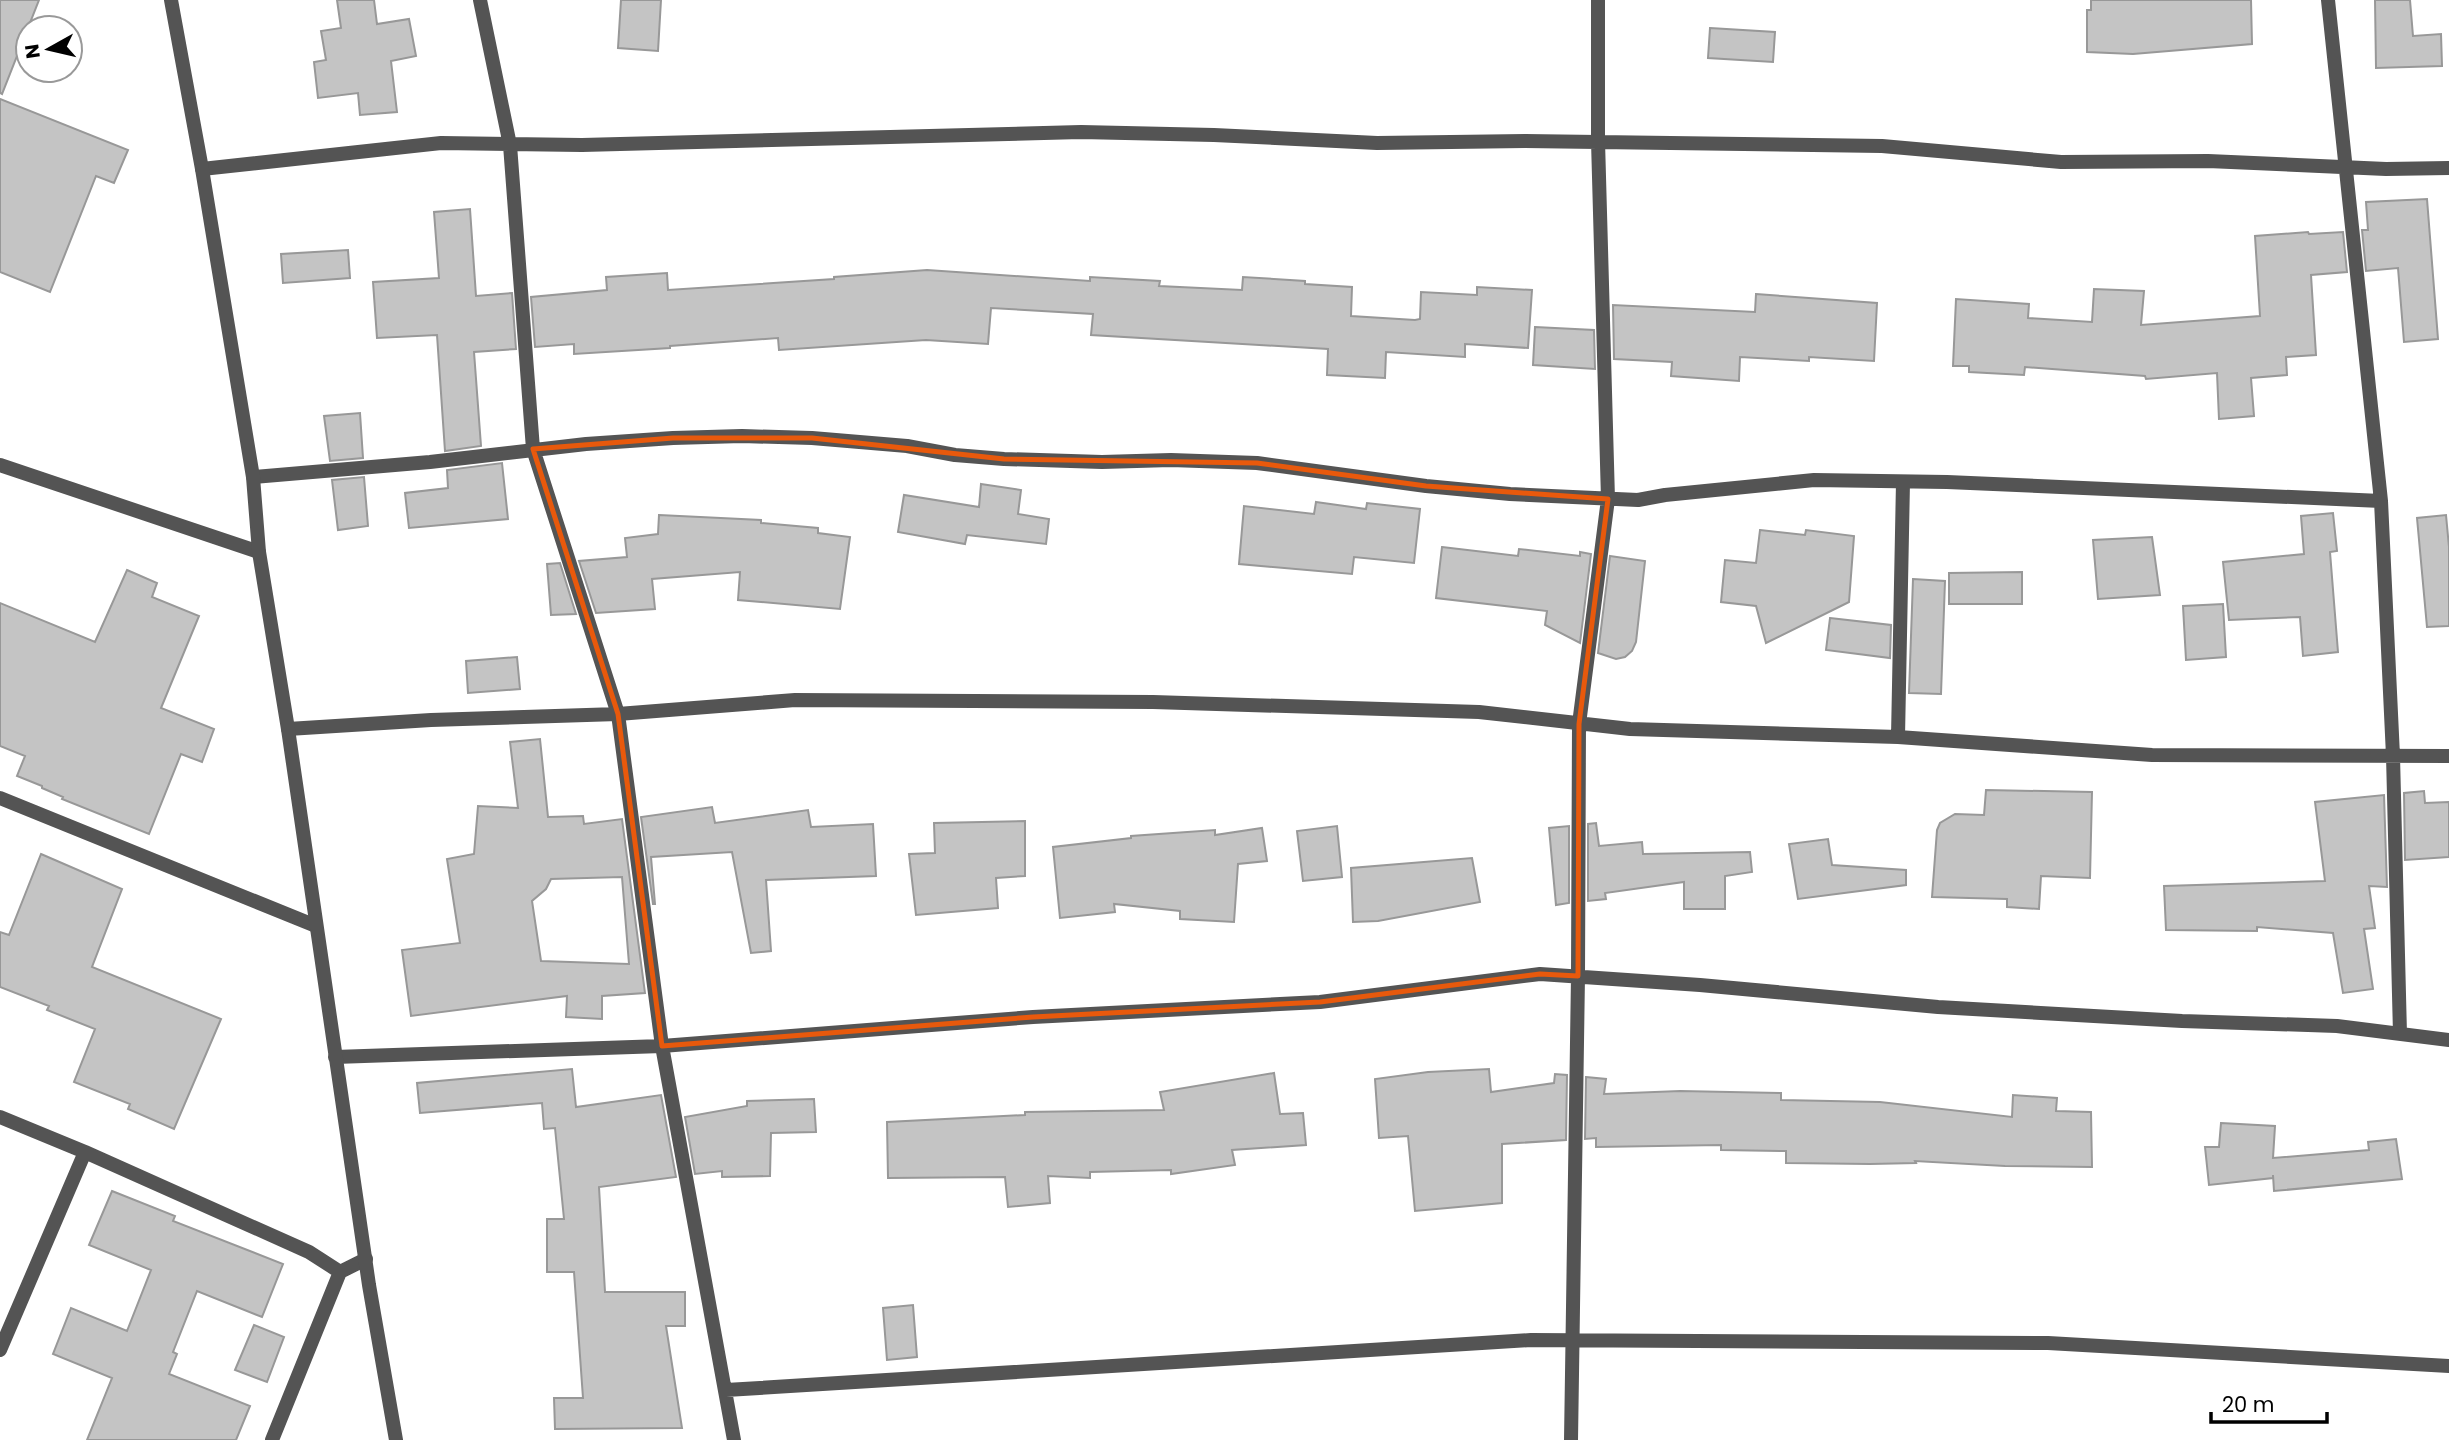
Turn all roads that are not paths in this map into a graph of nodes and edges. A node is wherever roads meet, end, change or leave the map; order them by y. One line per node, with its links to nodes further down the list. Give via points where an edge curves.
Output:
1 (171, 0): 9 (street)
2 (480, 0): 6 (street)
3 (1598, 0): 5 (street)
4 (2328, 0): 7 (street)
5 (1598, 141): 6 (street, via 1377,143 1081,132); 7 (street, via 1882,146 2061,162 2208,161); 14 (street)
6 (510, 145): 9 (street, via 441,143); 10 (street)
7 (2346, 167): 8 (street); 15 (street)
8 (2449, 168)
9 (202, 169): 12 (street)
10 (533, 449): 12 (street); 14 (street, via 673,438 812,438 1004,459 1257,463 1426,486); 17 (street)
11 (0, 465): 16 (street)
12 (253, 477): 16 (street)
13 (1903, 482): 14 (street, via 1814,480 1638,500); 15 (street); 20 (street)
14 (1608, 499): 18 (street)
15 (2381, 501): 21 (street)
16 (259, 552): 19 (street)
17 (618, 714): 18 (street, via 795,700 1139,702 1479,712); 19 (street); 28 (street)
18 (1579, 723): 20 (street, via 1630,729); 25 (street)
19 (288, 729): 24 (street)
20 (1898, 737): 21 (street, via 2152,755)
21 (2393, 756): 22 (street); 26 (street)
22 (2449, 757)
23 (0, 798): 24 (street)
24 (316, 926): 29 (street)
25 (1578, 976): 26 (street, via 1938,1007 2337,1026); 28 (street, via 1540,974 1320,1002 1033,1017); 34 (street)
26 (2400, 1034): 27 (street)
27 (2449, 1040)
28 (662, 1046): 29 (street); 37 (street)
29 (335, 1057): 32 (street)
30 (0, 1117): 31 (street)
31 (85, 1152): 33 (street, via 309,1252); 35 (street)
32 (366, 1259): 33 (street); 39 (street)
33 (340, 1272): 38 (street)
34 (1574, 1340): 36 (street, via 2048,1343); 37 (street); 41 (street)
35 (0, 1350)
36 (2449, 1366)
37 (726, 1390): 40 (street)
38 (272, 1440)
39 (396, 1440)
40 (734, 1440)
41 (1571, 1440)

